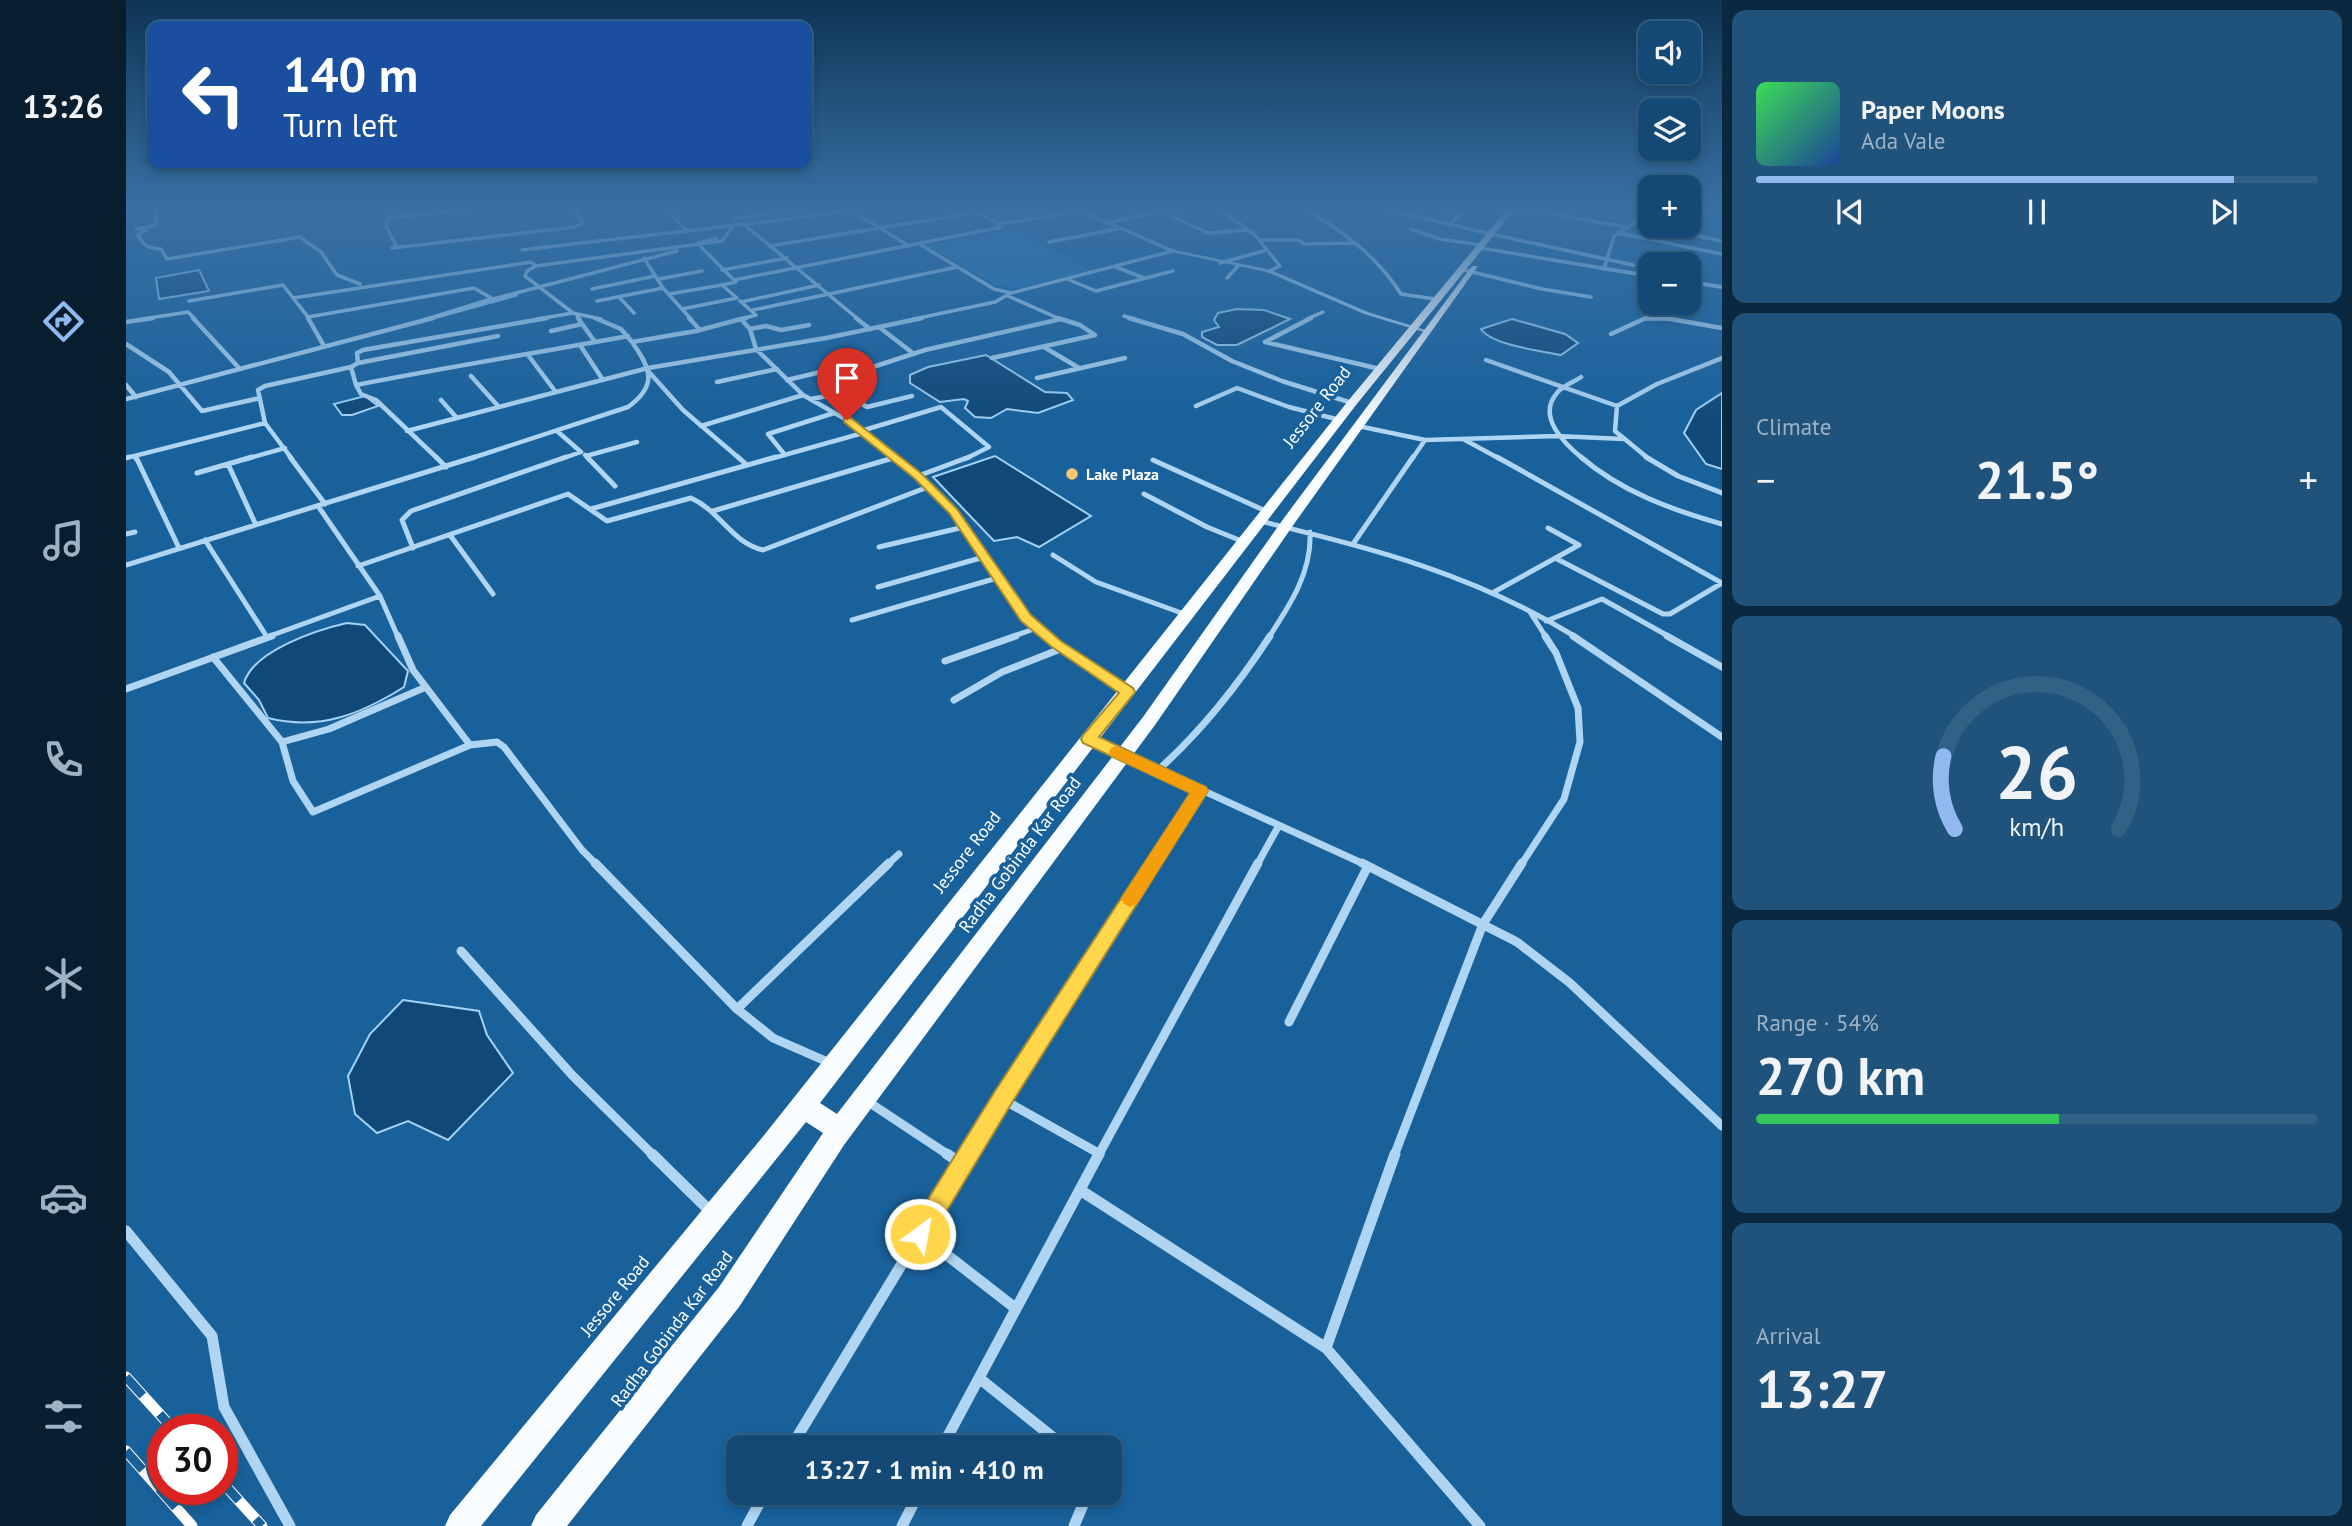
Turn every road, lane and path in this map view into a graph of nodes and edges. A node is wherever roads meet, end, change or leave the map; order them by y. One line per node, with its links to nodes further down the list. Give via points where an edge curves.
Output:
1 (350, 280): 20 (street)
2 (389, 280): 20 (street)
3 (530, 280): 24 (street)
4 (563, 280): 24 (street)
5 (640, 280): 27 (street)
6 (659, 280): 26 (street)
7 (738, 280): 19 (street)
8 (813, 280): 23 (street)
9 (892, 280): 28 (street)
10 (980, 280): 30 (street)
11 (1062, 280): 30 (street)
12 (1070, 280): 13 (street, via 1093,291)
13 (1140, 280)
14 (1290, 280): 58 (street, via 1366,313)
15 (1393, 280): 35 (street, via 1401,294)
16 (1455, 280): 35 (main road, Jessore Road)
17 (1458, 280): 58 (main road, Radha Gobinda Kar Road)
18 (1507, 280): 32 (street)
19 (734, 281): 22 (street)
20 (360, 284): 33 (street)
21 (1701, 284): 25 (street)
22 (722, 285): 29 (street); 36 (street)
23 (819, 285): 28 (street); 36 (street)
24 (538, 287): 34 (street); 43 (street)
25 (1722, 287)
26 (663, 288): 29 (street); 31 (street)
27 (592, 289)
28 (828, 293): 40 (street); 56 (street)
29 (669, 294): 39 (street)
30 (1010, 294): 49 (street); 53 (street, via 995,302)
31 (619, 297): 38 (street); 42 (street)
32 (1591, 297)
33 (293, 298): 37 (street, via 280,285); 46 (street)
34 (491, 299): 46 (street, via 474,288); 67 (street)
35 (1435, 299): 58 (main road, Jessore Road)
36 (739, 300): 39 (street); 40 (street)
37 (189, 301)
38 (597, 301)
39 (682, 309): 57 (street)
40 (752, 310): 48 (street, via 756,315)
41 (1323, 312): 81 (street, via 1265,342)
42 (634, 313)
43 (574, 314): 51 (street); 62 (street, via 604,320); 76 (street, via 363,350 357,352)
44 (1665, 315): 47 (street)
45 (1124, 316): 101 (street, via 1182,334 1282,381)
46 (308, 317): 67 (street)
47 (1665, 318): 54 (street); 60 (street, via 1646,318)
48 (741, 319): 55 (street); 57 (street)
49 (1062, 319): 68 (street, via 1095,335); 70 (street)
50 (126, 322): 77 (street, via 188,312)
51 (582, 324): 59 (street); 63 (street)
52 (809, 325): 55 (street)
53 (879, 327): 56 (street); 70 (street)
54 (1722, 328)
55 (750, 329): 69 (street)
56 (870, 329): 69 (street)
57 (700, 330): 64 (street)
58 (1421, 330): 81 (main road, Jessore Road); 108 (main road, Radha Gobinda Kar Road)
59 (551, 331)
60 (1611, 334)
61 (498, 336): 76 (street)
62 (628, 336): 63 (street); 64 (street)
63 (595, 342): 66 (street)
64 (632, 342): 82 (street)
65 (126, 344): 89 (street)
66 (580, 345): 71 (street); 86 (street)
67 (324, 346): 77 (street)
68 (1044, 347): 72 (street); 79 (street)
69 (756, 349): 80 (street); 82 (street)
70 (914, 354): 87 (street, via 839,378 829,370)
71 (528, 355): 91 (street); 93 (street)
72 (992, 358)
73 (1125, 358): 79 (street)
74 (1722, 358): 104 (street, via 1636,393)
75 (1486, 360): 92 (street)
76 (358, 363): 78 (street)
77 (239, 368): 89 (street)
78 (351, 368): 91 (street); 97 (street, via 261,387)
79 (1080, 368): 85 (street)
80 (777, 369): 87 (street); 88 (street)
81 (1380, 369): 101 (main road, Jessore Road)
82 (648, 370): 86 (street); 109 (street); 111 (street, via 648,390 642,399)
83 (471, 376): 102 (street)
84 (1581, 377): 92 (street)
85 (1037, 378)
86 (603, 380): 93 (street)
87 (787, 380): 94 (street)
88 (717, 382)
89 (181, 383): 96 (street); 97 (street, via 202,411)
90 (126, 385): 96 (street)
91 (356, 385): 110 (street)
92 (1561, 386): 104 (street); 113 (street, via 1549,403 1547,416)
93 (555, 391): 102 (street)
94 (803, 395): 100 (street); 109 (street)
95 (912, 396): 100 (street, via 872,407 860,405 844,393)
96 (136, 397): 98 (street)
97 (260, 398): 107 (street)
98 (126, 399)
99 (440, 400): 106 (street)
100 (811, 400): 105 (street)
101 (1352, 403): 108 (main road, Jessore Road)
102 (498, 406): 106 (street)
103 (1196, 406): 108 (street, via 1237,388)
104 (1617, 406): 115 (street, via 1615,431)
105 (834, 413): 112 (street); 120 (street, via 768,433)
106 (457, 418): 110 (street)
107 (265, 423): 118 (street); 121 (street)
108 (1349, 423): 116 (street); 137 (main road, Jessore Road); 141 (main road, Radha Gobinda Kar Road)
109 (701, 426): 126 (street)
110 (407, 431): 127 (street)
111 (557, 431): 119 (street); 127 (street)
112 (862, 432): 120 (street); 123 (street); 129 (street, via 941,407 989,447)
113 (1557, 436): 114 (street); 115 (street); 139 (street, via 1582,459 1649,499)
114 (1463, 439): 116 (street); 159 (street)
115 (1623, 439): 132 (street, via 1692,485)
116 (1426, 440): 149 (street)
117 (637, 442): 119 (street)
118 (285, 448): 125 (street); 134 (street)
119 (583, 454): 130 (street); 152 (street, via 411,511 402,520)
120 (785, 455): 126 (street)
121 (135, 456): 122 (street); 151 (street)
122 (126, 458)
123 (893, 458): 129 (street); 136 (street)
124 (1153, 460): 137 (street)
125 (228, 464): 128 (street); 138 (street)
126 (747, 465): 135 (street)
127 (446, 467): 134 (street)
128 (197, 473)
129 (918, 476): 131 (street)
130 (615, 486)
131 (928, 487): 136 (street, via 763,550 745,544); 140 (street)
132 (1722, 493)
133 (1144, 494): 148 (street)
134 (321, 505): 138 (street); 157 (street)
135 (591, 509): 136 (street, via 607,521 691,498); 146 (street, via 572,495 564,495)
136 (713, 511)
137 (1264, 517): 141 (street); 148 (main road, Jessore Road)
138 (254, 523): 147 (street)
139 (1722, 524)
140 (964, 527): 150 (street); 154 (street)
141 (1284, 527): 144 (street); 182 (main road, Radha Gobinda Kar Road)
142 (1548, 527): 155 (street, via 1579,545)
143 (135, 532): 145 (street)
144 (1310, 533): 149 (street); 183 (street, via 1311,549 1297,594 1252,663 1191,741)
145 (126, 534)
146 (450, 535): 152 (street); 162 (street)
147 (205, 540): 151 (street); 169 (street)
148 (1244, 542): 165 (main road, Jessore Road)
149 (1353, 544): 161 (street)
150 (879, 547)
151 (179, 548): 156 (street)
152 (413, 548): 157 (street)
153 (1053, 555): 165 (street, via 1096,582)
154 (984, 557): 158 (street); 160 (street)
155 (1557, 559): 159 (street, via 1663,614); 161 (street)
156 (126, 565)
157 (358, 566): 163 (street)
158 (997, 578): 166 (street); 168 (street)
159 (1722, 583)
160 (878, 587)
161 (1494, 592): 164 (street)
162 (494, 594)
163 (380, 596): 169 (street); 174 (street, via 413,670)
164 (1530, 612): 167 (street); 188 (street, via 1556,653 1578,708 1580,742 1564,799)
165 (1187, 615): 176 (main road, Jessore Road)
166 (852, 620)
167 (1546, 621): 173 (street, via 1602,599); 178 (street)
168 (1037, 628): 170 (street); 172 (street)
169 (267, 637): 171 (street)
170 (1063, 648): 176 (street); 177 (street, via 1002,672)
171 (213, 657): 175 (street); 180 (street)
172 (945, 662)
173 (1722, 667)
174 (426, 687): 180 (street, via 329,729); 181 (street)
175 (126, 689)
176 (1128, 692): 179 (main road, Jessore Road)
177 (954, 700)
178 (1722, 737)
179 (1089, 739): 182 (street); 192 (main road, Jessore Road)
180 (282, 743): 181 (street, via 293,781 313,812)
181 (470, 745): 190 (street, via 497,742 504,747 582,850)
182 (1123, 755): 183 (street); 193 (main road, Radha Gobinda Kar Road)
183 (1157, 771): 184 (street)
184 (1200, 791): 185 (street); 194 (street)
185 (1278, 827): 187 (street); 198 (street)
186 (899, 854): 190 (street)
187 (1368, 866): 188 (street); 191 (street)
188 (1483, 924): 196 (street, via 1517,942 1570,983); 205 (street)
189 (461, 951): 201 (street, via 572,1074)
190 (737, 1009): 192 (street, via 773,1038)
191 (1289, 1023)
192 (833, 1064): 195 (main road, Jessore Road)
193 (864, 1099): 197 (main road, Radha Gobinda Kar Road); 199 (street)
194 (1002, 1099): 198 (street); 199 (street)
195 (803, 1105): 197 (main road); 201 (main road, Jessore Road)
196 (1722, 1126)
197 (840, 1130): 215 (main road, Radha Gobinda Kar Road, via 729,1297)
198 (1100, 1153): 200 (street)
199 (962, 1164): 203 (street)
200 (1080, 1190): 204 (street); 205 (street)
201 (715, 1216): 214 (main road, Jessore Road)
202 (126, 1231): 213 (street, via 212,1336 225,1408)
203 (920, 1234): 204 (street); 207 (street)
204 (1015, 1308): 206 (street)
205 (1326, 1348): 219 (street)
206 (979, 1378): 208 (street); 209 (street)
207 (798, 1435)
208 (948, 1435)
209 (1050, 1435)
210 (758, 1505): 216 (street)
211 (913, 1505): 217 (street)
212 (1083, 1505): 218 (street)
213 (290, 1526)
214 (461, 1526)
215 (547, 1526)
216 (747, 1526)
217 (902, 1526)
218 (1074, 1526)
219 (1480, 1526)

